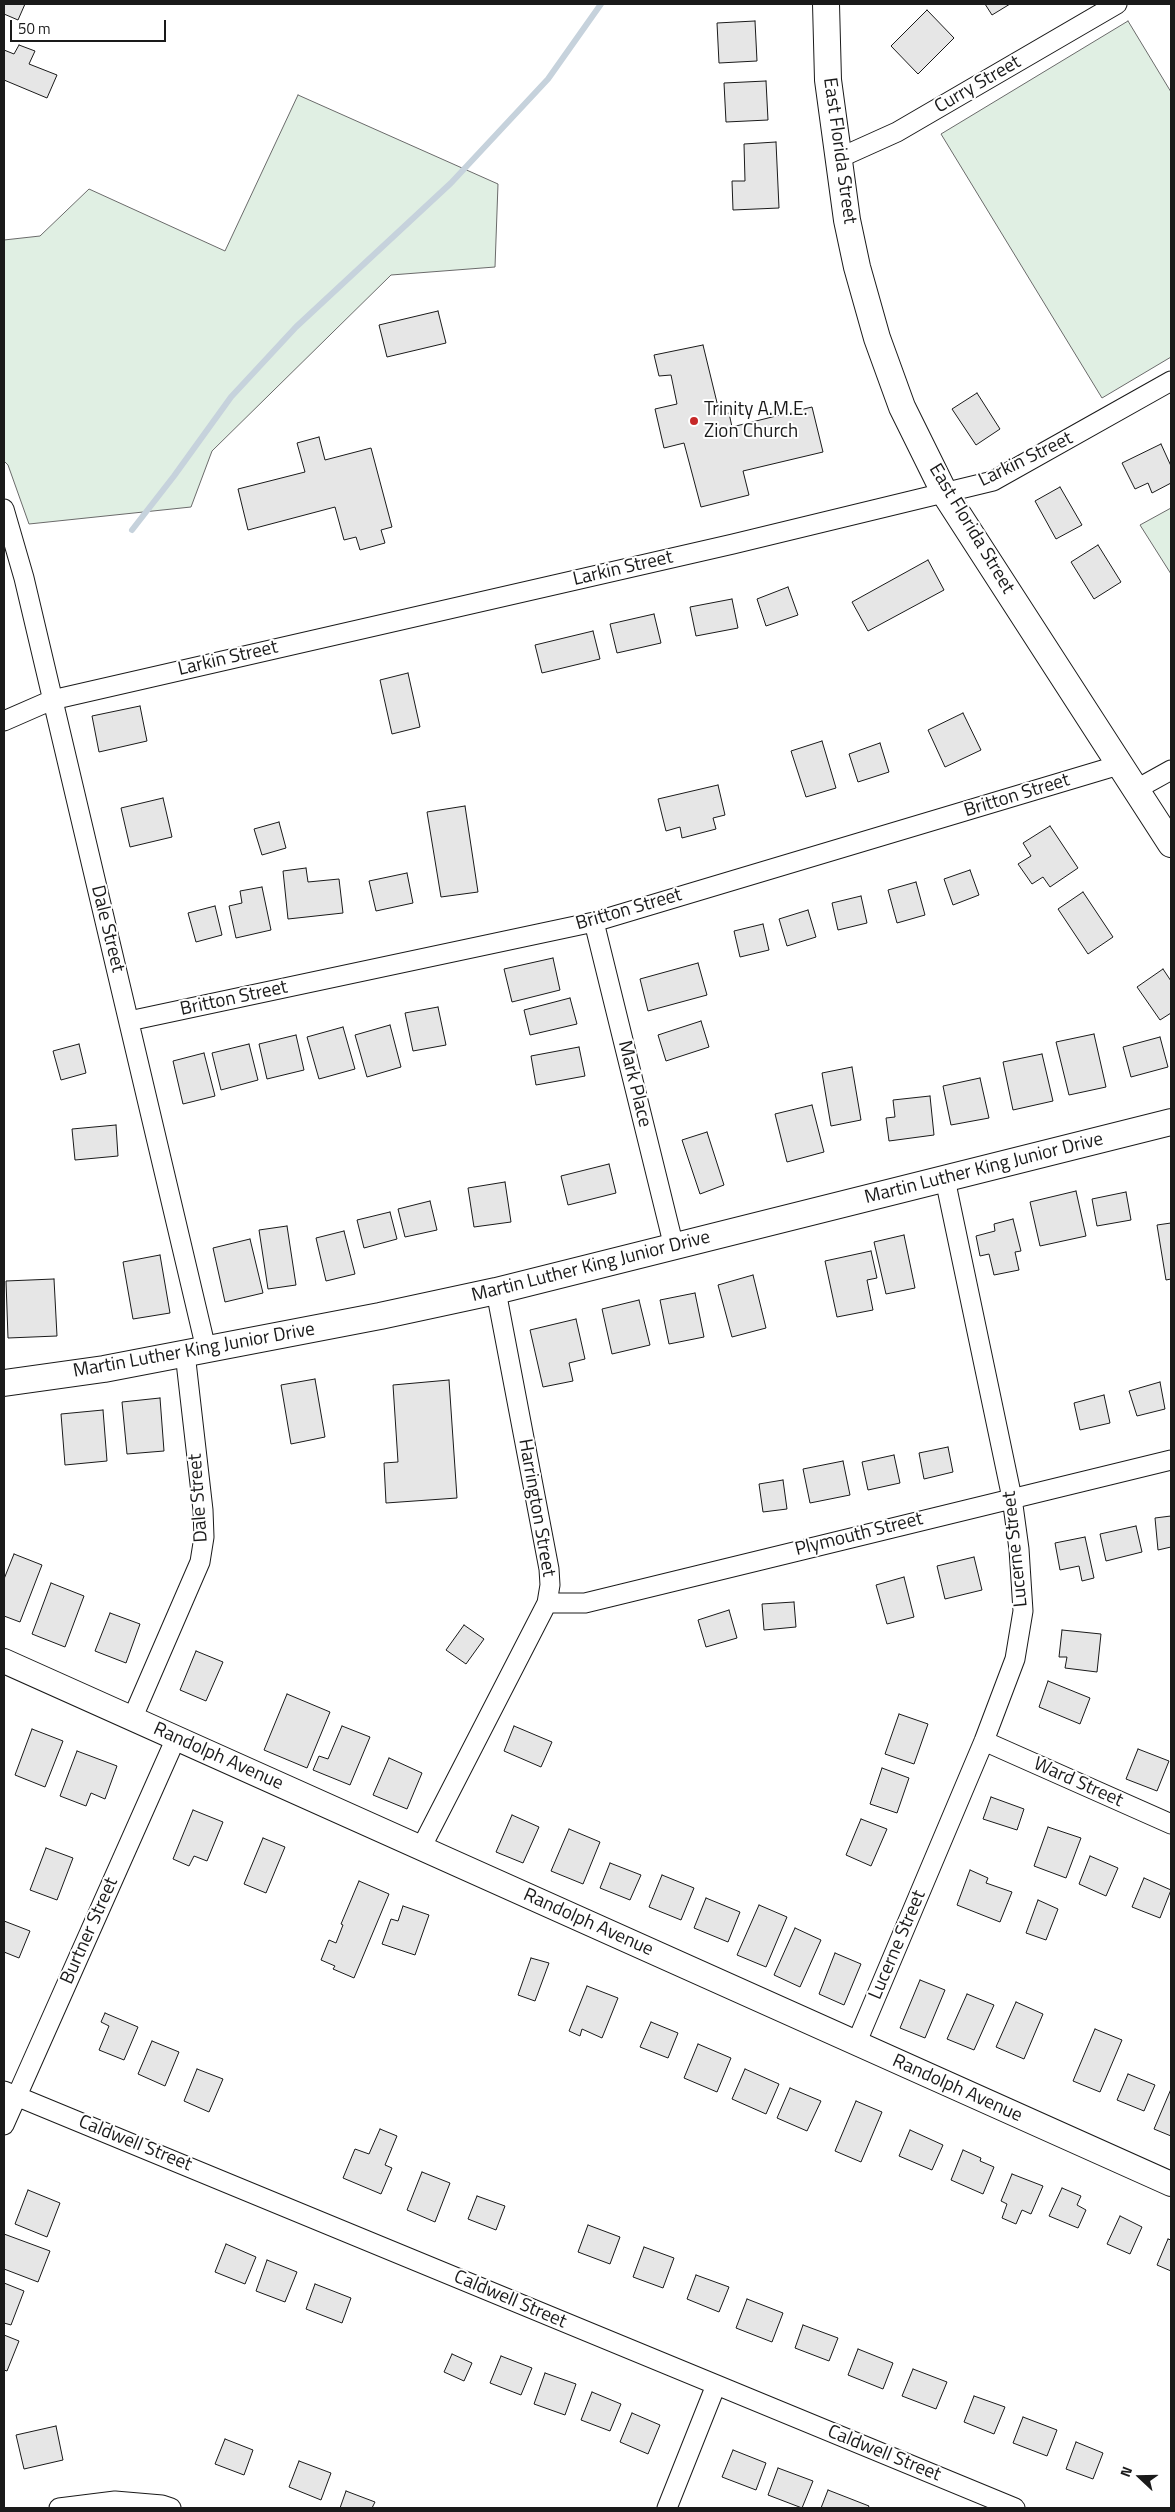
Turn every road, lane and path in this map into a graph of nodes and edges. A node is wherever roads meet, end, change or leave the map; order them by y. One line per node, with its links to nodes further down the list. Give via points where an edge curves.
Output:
1 (826, 4): 3 (main road, East Florida Street, via 828,80)
2 (1116, 4): 3 (street, Curry Street, via 897,132)
3 (837, 159): 5 (main road, East Florida Street, via 857,267 878,338 902,407)
4 (1171, 381): 5 (street, Larkin Street, via 993,480)
5 (945, 494): 7 (street, Larkin Street); 9 (main road, East Florida Street)
6 (4, 509): 7 (street, Dale Street)
7 (52, 700): 8 (street, Larkin Street); 14 (street, Dale Street)
8 (4, 721)
9 (1119, 765): 11 (main road, East Florida Street); 13 (street, Britton Street)
10 (1171, 770): 11 (street)
11 (1136, 790): 12 (main road, East Florida Street)
12 (1171, 844)
13 (594, 922): 14 (street, Britton Street); 17 (street, Mark Place)
14 (129, 1021): 19 (street, Dale Street)
15 (1171, 1122): 16 (main road, Martin Luther King Junior Drive)
16 (945, 1179): 17 (main road, Martin Luther King Junior Drive); 22 (street, Lucerne Street)
17 (674, 1247): 18 (main road, Martin Luther King Junior Drive)
18 (496, 1291): 19 (main road, Martin Luther King Junior Drive); 23 (street, Harrington Street, via 549,1569)
19 (195, 1351): 20 (main road, Martin Luther King Junior Drive, via 104,1369); 25 (street, Dale Street, via 204,1510 200,1562)
20 (4, 1383)
21 (1171, 1460): 22 (street, Plymouth Street)
22 (1012, 1498): 23 (street, Plymouth Street, via 585,1603); 27 (street, Lucerne Street, via 1023,1611 1015,1659)
23 (547, 1603): 29 (street, Harrington Street)
24 (4, 1661): 25 (street, Randolph Avenue)
25 (132, 1719): 26 (street, Randolph Avenue)
26 (176, 1738): 29 (street, Randolph Avenue); 31 (street, Burtner Street)
27 (984, 1741): 28 (street, Ward Street); 30 (street, Lucerne Street)
28 (1171, 1824)
29 (421, 1848): 30 (street, Randolph Avenue)
30 (856, 2044): 33 (street, Randolph Avenue)
31 (10, 2094): 32 (street, Burtner Street); 34 (street, Caldwell Street)
32 (4, 2125)
33 (1171, 2184)
34 (716, 2385): 37 (street); 38 (street, Caldwell Street)
35 (59, 2508): 36 (street, via 115,2501)
36 (171, 2508)
37 (667, 2508)
38 (1015, 2508)

